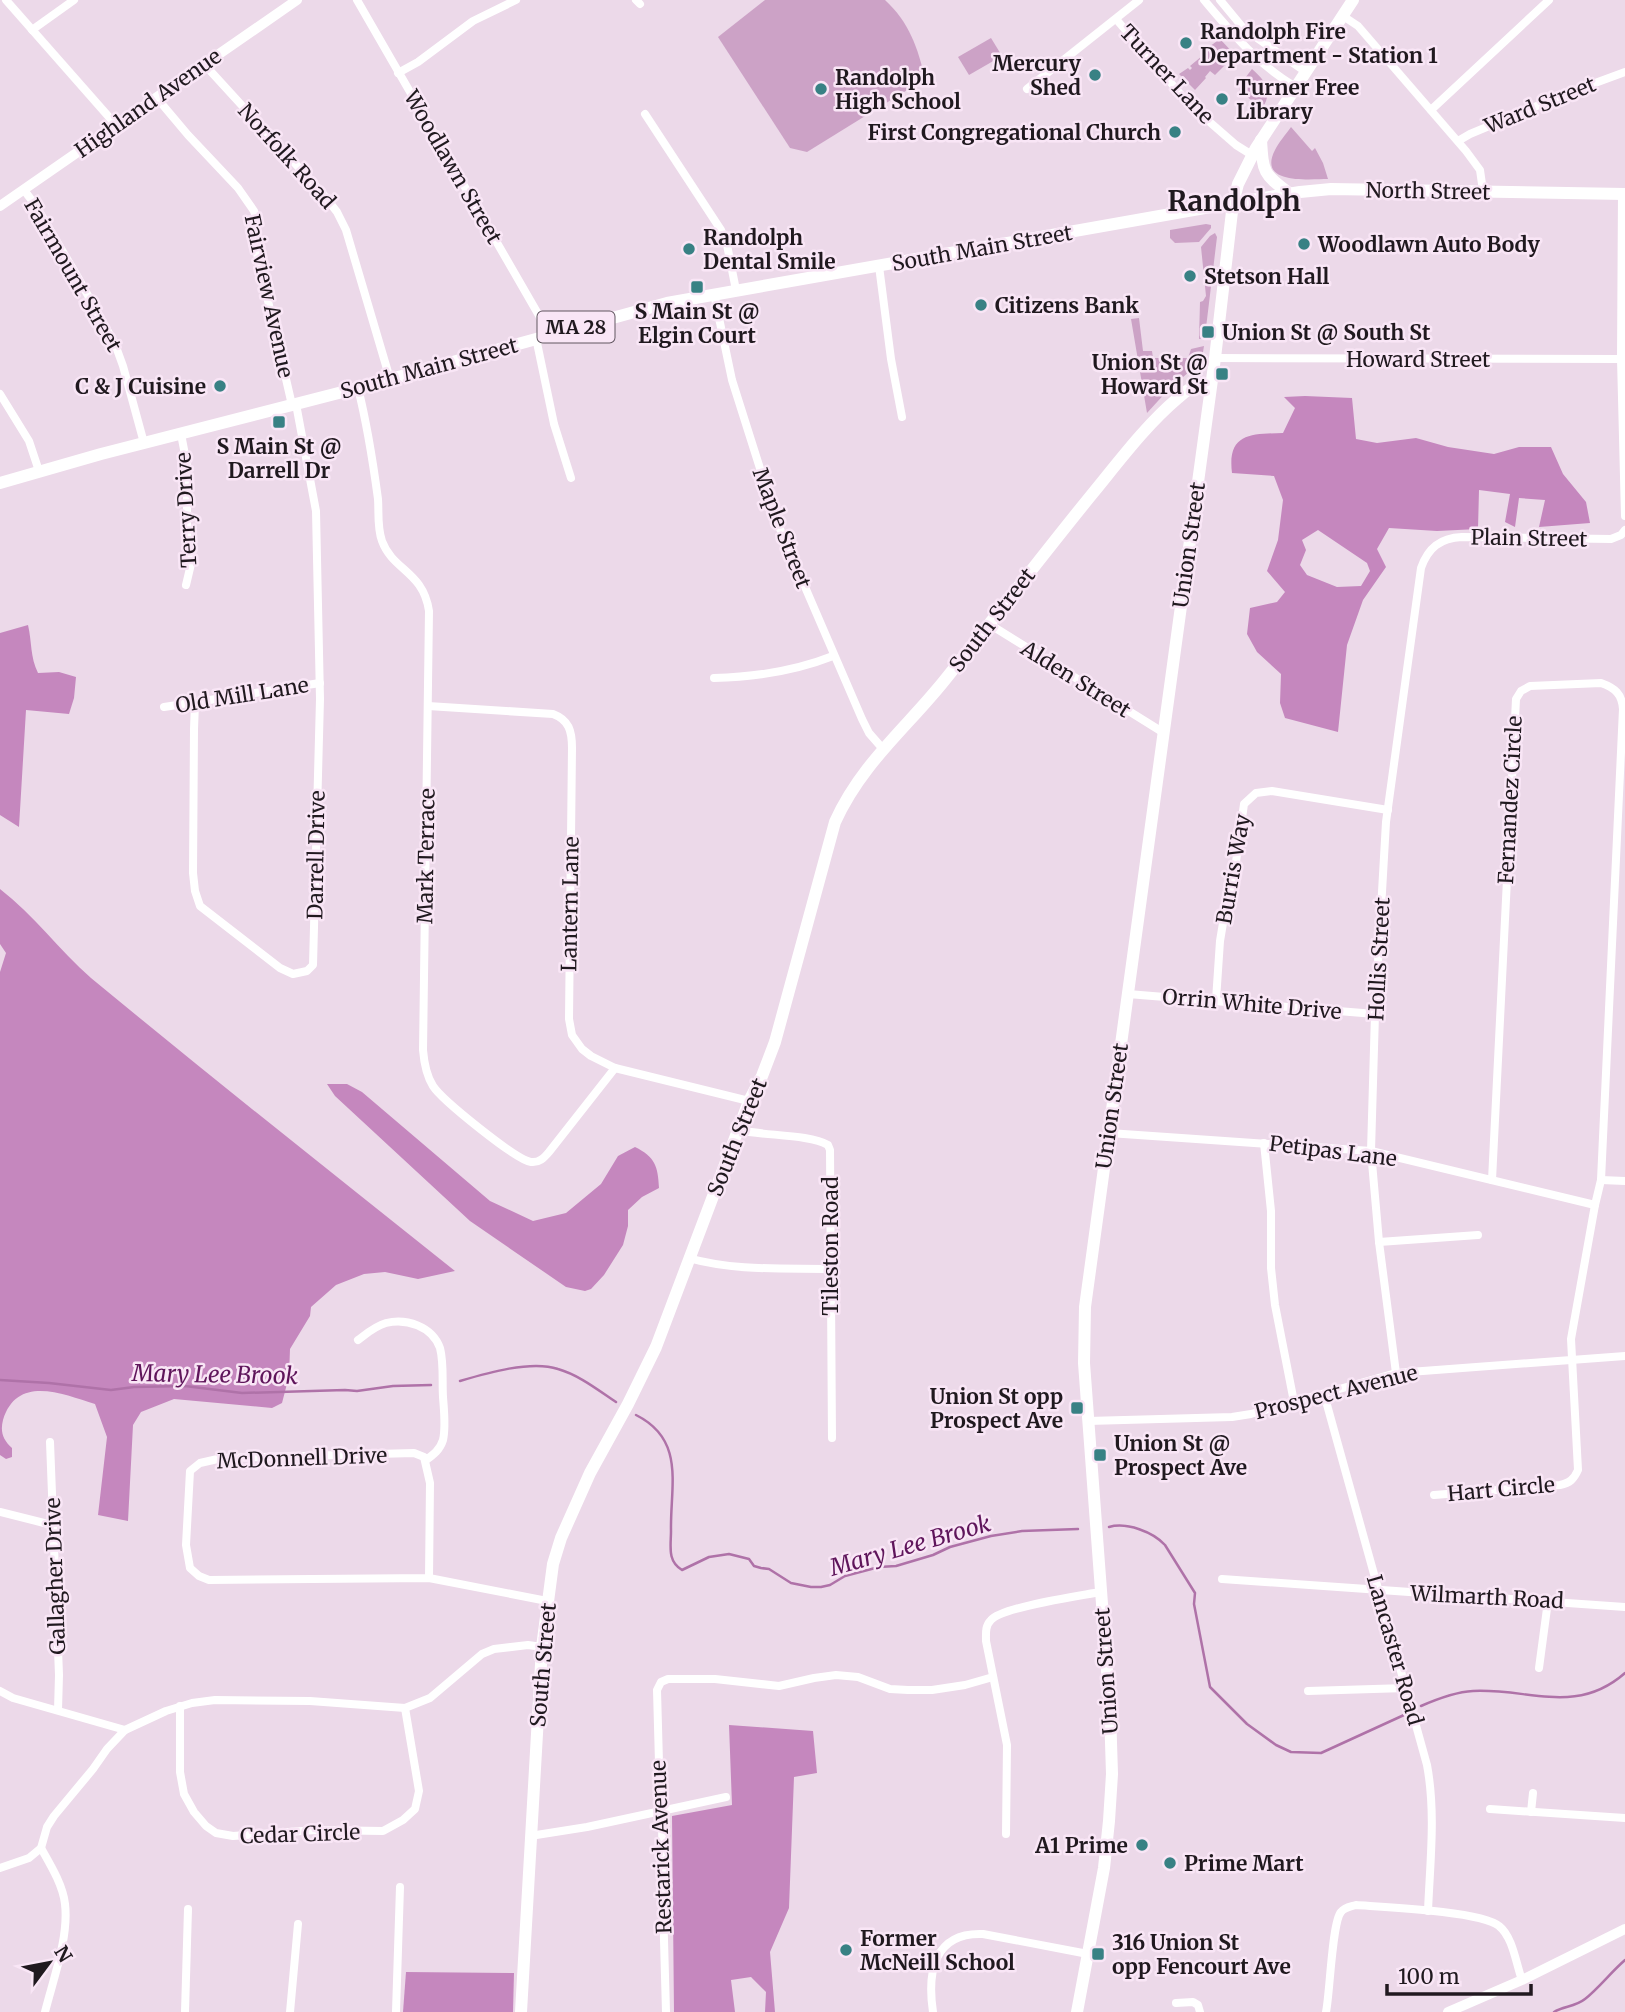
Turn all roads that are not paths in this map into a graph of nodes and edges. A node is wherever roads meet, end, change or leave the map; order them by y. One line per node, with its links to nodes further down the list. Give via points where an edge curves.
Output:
1 (6, 0): 13 (street)
2 (74, 0): 13 (street)
3 (297, 0): 14 (street, Highland Avenue)
4 (357, 0): 17 (street, Woodlawn Street)
5 (516, 0): 17 (street, via 473,21)
6 (1139, 0): 12 (street)
7 (1204, 0): 18 (street, via 1242,44)
8 (1220, 0): 15 (street, via 1244,29)
9 (1353, 0): 11 (main road, Union Street)
10 (1549, 0): 21 (street)
11 (1343, 16): 15 (main road, Union Street); 21 (street, via 1358,26)
12 (1116, 19): 19 (street); 26 (street, Turner Lane, via 1189,104)
13 (32, 30): 23 (street)
14 (204, 64): 20 (street, Highland Avenue); 39 (street, Norfolk Road, via 337,212 352,245)
15 (1306, 72): 18 (main road, Union Street)
16 (1625, 72): 25 (street, Ward Street)
17 (398, 74): 36 (street, Woodlawn Street, via 541,319)
18 (1296, 87): 24 (main road, Union Street)
19 (1027, 89)
20 (156, 97): 23 (street, Highland Avenue); 43 (street, Fairview Avenue, via 254,211 256,249)
21 (1431, 110): 25 (street)
22 (645, 114): 34 (street, via 721,229)
23 (116, 125): 27 (street, Highland Avenue)
24 (1261, 140): 26 (main road, Union Street); 29 (main road, via 1267,175)
25 (1458, 141): 28 (street, via 1480,170)
26 (1252, 155): 31 (main road, Union Street)
27 (24, 190): 32 (street, Highland Avenue); 46 (street, Fairmount Street, via 115,344)
28 (1483, 191): 29 (main road, North Street); 30 (main road, North Street)
29 (1289, 193): 31 (main road, North Street)
30 (1624, 194): 38 (street)
31 (1233, 203): 33 (main road, South Main Street / MA 28); 37 (main road, Union Street)
32 (0, 206)
33 (879, 265): 34 (main road, South Main Street / MA 28); 44 (street)
34 (736, 290): 35 (main road, South Main Street / MA 28)
35 (713, 294): 36 (main road, South Main Street / MA 28); 55 (street, Maple Street, via 730,370 780,533)
36 (542, 337): 39 (main road, South Main Street / MA 28); 48 (street, Woodlawn Street, via 554,424)
37 (1215, 358): 38 (street, Howard Street); 40 (main road, Union Street)
38 (1621, 359): 50 (street)
39 (390, 379): 41 (main road, South Main Street / MA 28)
40 (1211, 383): 54 (main road, South Street, via 1185,392 1157,419); 61 (main road, Union Street)
41 (358, 388): 43 (main road, South Main Street / MA 28); 59 (street, Mark Terrace, via 380,537 392,557 418,582 428,604)
42 (0, 394): 47 (street, via 29,441)
43 (294, 405): 45 (main road, South Main Street / MA 28); 57 (street, Darrell Drive, via 316,511)
44 (902, 417)
45 (181, 434): 46 (main road, South Main Street / MA 28); 53 (street, Terry Drive, via 187,465 191,564)
46 (144, 443): 47 (main road, South Main Street / MA 28)
47 (39, 471): 49 (main road, South Main Street / MA 28)
48 (571, 478)
49 (0, 483)
50 (1625, 516)
51 (1625, 530): 52 (street, Plain Street, via 1611,538 1455,537)
52 (1432, 548): 63 (street, Hollis Street, via 1419,575)
53 (186, 585)
54 (989, 624): 61 (street, Alden Street); 62 (main road, South Street)
55 (833, 656): 56 (street, via 775,673); 62 (street, Maple Street, via 865,727)
56 (714, 678)
57 (320, 683): 58 (street, Old Mill Lane); 58 (street, Darrell Drive, via 313,965 293,974 221,924 198,901 193,873)
58 (195, 703): 60 (street, Old Mill Lane)
59 (428, 706): 67 (street, Lantern Lane, via 553,714 568,724 572,748 569,1025 582,1049); 67 (street, Mark Terrace, via 423,1050 432,1085 510,1152 534,1162 549,1153)
60 (164, 707)
61 (1164, 733): 64 (main road, Union Street)
62 (883, 749): 68 (main road, South Street, via 856,783 835,821 775,1042)
63 (1388, 810): 65 (street, Burris Way, via 1272,791 1256,793 1244,804 1220,941); 66 (street, Hollis Street)
64 (1128, 994): 65 (street, Orrin White Drive); 70 (main road, Union Street)
65 (1216, 1000): 66 (street, Orrin White Drive)
66 (1375, 1014): 72 (street, Hollis Street)
67 (615, 1068): 68 (street, Lantern Lane)
68 (749, 1101): 69 (main road, South Street)
69 (739, 1130): 79 (main road, South Street); 80 (street, Tileston Road, via 828,1145)
70 (1109, 1133): 71 (street, Petipas Lane); 87 (main road, Union Street, via 1084,1307)
71 (1264, 1143): 72 (street, Petipas Lane); 86 (street, via 1271,1211 1270,1268)
72 (1371, 1152): 74 (street, Petipas Lane); 78 (street, Hollis Street)
73 (1601, 1180): 74 (street, Fernandez Circle, via 1623,709 1618,692 1611,687 1582,684 1530,686 1516,699); 75 (street); 76 (street, Fernandez Circle)
74 (1492, 1181): 76 (street, Petipas Lane)
75 (1625, 1181)
76 (1595, 1205): 83 (street, Fernandez Circle)
77 (1479, 1234): 78 (street)
78 (1379, 1242): 84 (street, Hollis Street)
79 (688, 1258): 80 (street, via 737,1268); 98 (main road, South Street, via 656,1347 561,1538)
80 (830, 1269): 88 (street, Tileston Road)
81 (358, 1340): 90 (street, via 384,1323 401,1321 425,1329 434,1338 442,1364 444,1431 440,1447)
82 (1625, 1356): 83 (street, Prospect Avenue)
83 (1571, 1361): 84 (street, Prospect Avenue); 91 (street, Hart Circle, via 1579,1458 1574,1478 1560,1485)
84 (1396, 1373): 85 (street, Prospect Avenue)
85 (1324, 1394): 86 (street, Prospect Avenue); 96 (street, Lancaster Road)
86 (1294, 1402): 87 (street, Prospect Avenue, via 1232,1416)
87 (1088, 1421): 97 (main road, Union Street)
88 (832, 1438)
89 (50, 1442): 93 (street, Gallagher Drive)
90 (426, 1460): 94 (street); 94 (street, McDonnell Drive, via 414,1453 222,1458 201,1463 190,1471 186,1545 190,1568 209,1580)
91 (1434, 1494)
92 (0, 1511): 93 (street)
93 (52, 1525): 109 (street, Gallagher Drive)
94 (429, 1578): 98 (street, McDonnell Drive)
95 (1222, 1579): 96 (street, Wilmarth Road)
96 (1378, 1590): 99 (street, Wilmarth Road); 104 (street, Lancaster Road)
97 (1100, 1592): 103 (street, via 1013,1610 989,1621 986,1641); 126 (main road, Union Street, via 1112,1774 1104,1868)
98 (547, 1601): 101 (main road, South Street)
99 (1548, 1601): 100 (street, Wilmarth Road); 102 (street)
100 (1625, 1607)
101 (542, 1647): 108 (street, via 517,1646 482,1654 430,1698); 118 (main road, South Street)
102 (1539, 1668)
103 (993, 1677): 114 (street, Restarick Avenue, via 964,1685 908,1690 836,1675 779,1686 668,1679 657,1690); 117 (street, via 1007,1745)
104 (1406, 1688): 106 (street); 123 (street, Lancaster Road, via 1431,1790)
105 (0, 1691): 109 (street)
106 (1308, 1691)
107 (180, 1706): 108 (street, via 215,1700); 108 (street, Cedar Circle, via 184,1794 206,1826 233,1836 316,1829 383,1831 403,1820 415,1809 419,1791); 110 (street)
108 (405, 1708)
109 (58, 1710): 110 (street)
110 (124, 1730): 119 (street, via 54,1816)
111 (1533, 1793): 115 (street)
112 (726, 1797): 114 (street)
113 (1490, 1809): 115 (street)
114 (662, 1811): 118 (street); 134 (street, Restarick Avenue)
115 (1531, 1812): 116 (street)
116 (1625, 1818)
117 (1006, 1834)
118 (530, 1836): 133 (main road, South Street)
119 (41, 1848): 120 (street, via 29,1858); 129 (street, via 65,1903 63,1937)
120 (0, 1868)
121 (400, 1887): 132 (street)
122 (188, 1909): 130 (street)
123 (1428, 1911): 127 (street, via 1483,1918 1500,1927); 138 (street, via 1356,1905 1341,1911)
124 (298, 1924): 131 (street)
125 (1625, 1929): 127 (street)
126 (1088, 1954): 135 (street, via 983,1934 961,1936 946,1945 935,1961); 136 (main road, Union Street)
127 (1522, 1980): 139 (street)
128 (1176, 2003): 137 (street, via 1193,2002)
129 (45, 2012)
130 (185, 2012)
131 (290, 2012)
132 (396, 2012)
133 (521, 2012)
134 (666, 2012)
135 (933, 2012)
136 (1077, 2012)
137 (1200, 2012)
138 (1326, 2012)
139 (1448, 2012)

